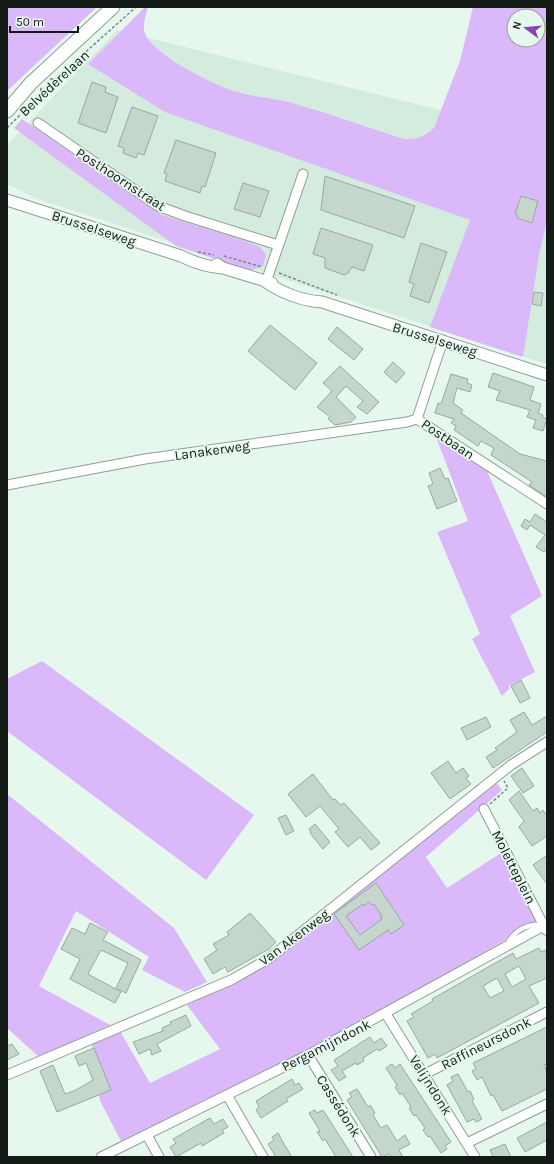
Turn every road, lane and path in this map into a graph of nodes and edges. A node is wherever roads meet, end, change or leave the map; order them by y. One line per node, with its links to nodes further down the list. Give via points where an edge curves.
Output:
1 (113, 7): 3 (main road, Belvédèrelaan)
2 (136, 7): 7 (path, Belvédèrelaan, via 61,74)
3 (31, 83): 4 (main road, Belvédèrelaan); 5 (main road, Belvédèrelaan)
4 (7, 99)
5 (7, 111)
6 (38, 123): 10 (street, Posthoornstraat, via 158,206)
7 (7, 128)
8 (303, 174): 10 (street)
9 (7, 200): 11 (street, Brusselseweg, via 181,256 194,256 213,262 223,268)
10 (278, 245): 11 (street)
11 (266, 282): 12 (street, Brusselseweg, via 278,290 313,302 322,302)
12 (443, 340): 13 (street, Brusselseweg); 14 (street, Postbaan)
13 (547, 375)
14 (417, 419): 15 (street, Lanakerweg, via 145,459); 16 (street, Postbaan)
15 (7, 485)
16 (547, 504)
17 (547, 742): 18 (street, Van Akenweg)
18 (500, 774): 19 (path, via 508,788); 25 (street, Van Akenweg, via 268,959 232,980)
19 (484, 809): 20 (street, Moletteplein)
20 (546, 927): 22 (street, Pergamijndonk, via 506,946)
21 (547, 1012): 24 (street, Raffineursdonk)
22 (386, 1014): 23 (street, Pergamijndonk); 24 (street, Velijndonk)
23 (308, 1055): 26 (street, Pergamijndonk); 33 (street, Cassédonk)
24 (425, 1074): 29 (street, Velijndonk)
25 (7, 1075)
26 (227, 1095): 28 (street, Pergamijndonk); 32 (street)
27 (547, 1104): 29 (street)
28 (147, 1135): 30 (street, Pergamijndonk); 31 (street)
29 (467, 1143): 34 (street, Velijndonk)
30 (101, 1157)
31 (159, 1157)
32 (263, 1157)
33 (371, 1157)
34 (475, 1157)

